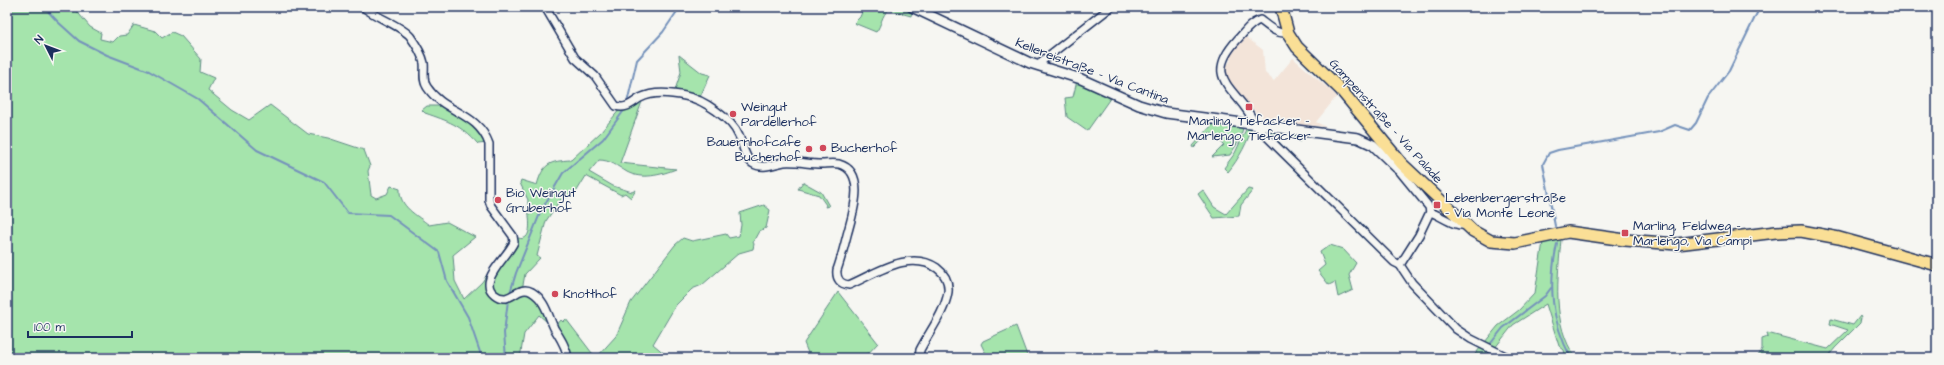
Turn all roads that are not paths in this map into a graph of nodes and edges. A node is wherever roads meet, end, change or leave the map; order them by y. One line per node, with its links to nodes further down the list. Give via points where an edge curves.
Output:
1 (363, 7): 14 (street, via 408,34 424,63 427,87 441,101 474,121 486,135 489,144 489,200 513,236 514,242 492,274 490,288 496,296 506,298 522,290 531,292 545,305)
2 (545, 7): 15 (street, via 576,58 595,76 616,106 626,106 652,94 694,98 706,103 733,127 739,134 748,159 752,163 767,167 785,162 839,164 847,169 854,179 856,198 837,270 839,281 849,285 888,266 915,261 923,261 945,275 948,291 920,350)
3 (912, 7): 7 (street, Kellereistraße - Via Cantina, via 999,50)
4 (1111, 7): 7 (street)
5 (1281, 7): 6 (main road, Gampenstraße - Via Palade)
6 (1288, 32): 8 (street, via 1283,34 1260,20 1256,21 1228,51 1221,64 1224,79 1248,109); 9 (main road, Gampenstraße - Via Palade, via 1297,47 1341,90)
7 (1039, 66): 8 (street, Kellereistraße - Via Cantina, via 1081,79 1139,105 1166,113)
8 (1256, 126): 9 (street, Kellereistraße - Via Cantina, via 1358,138 1373,145); 12 (street, via 1394,262)
9 (1400, 166): 10 (street, via 1429,206); 11 (main road, Gampenstraße - Via Palade)
10 (1430, 212): 11 (street, via 1455,224); 12 (street)
11 (1466, 225): 13 (main road, Gampenstraße - Via Palade, via 1482,237 1502,243 1515,243 1568,232 1631,241 1677,244 1776,232 1801,232 1839,238)
12 (1400, 265): 16 (street, via 1412,283 1456,329)
13 (1937, 265)
14 (568, 358)
15 (919, 358)
16 (1509, 358)

